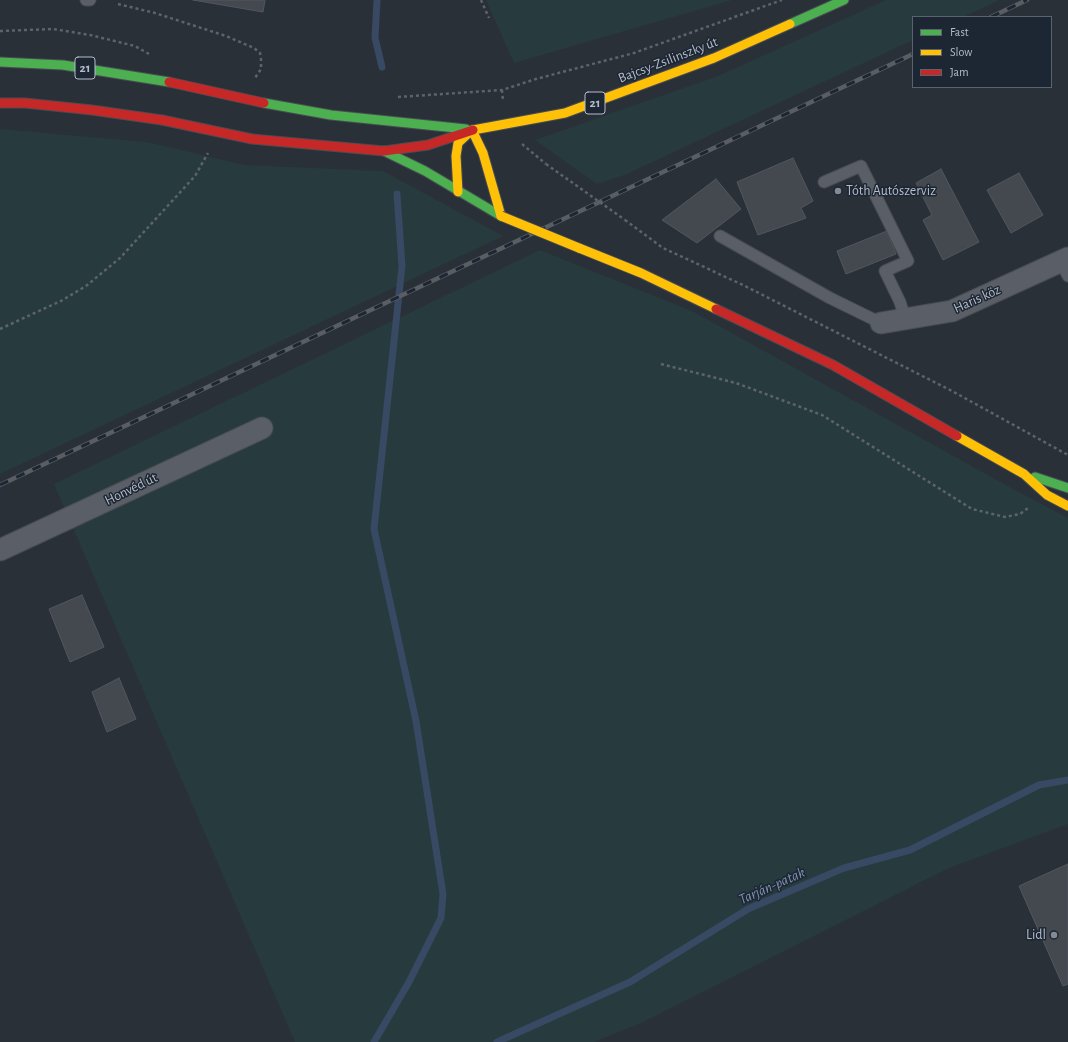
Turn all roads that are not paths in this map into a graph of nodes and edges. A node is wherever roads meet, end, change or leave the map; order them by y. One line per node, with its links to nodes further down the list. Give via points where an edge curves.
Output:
1 (86, 0): 2 (lane)
2 (90, 0)
3 (844, 0): 6 (main road, Bajcsy-Zsilinszky út / 21, via 714,58 566,113)
4 (0, 62): 6 (main road, 21, bridge, via 63,65 119,73 331,115)
5 (0, 102): 7 (main road, 21, bridge, via 92,110 162,120 252,139)
6 (472, 130): 7 (main road, 21, via 428,145); 9 (main road, via 458,143); 10 (main road, via 484,153)
7 (384, 151): 9 (main road, via 425,171)
8 (824, 182): 13 (lane, via 861,166 908,261 885,271)
9 (458, 192): 10 (main road)
10 (501, 216): 16 (main road, bridge, via 641,273 833,365)
11 (720, 236): 14 (lane, via 830,298)
12 (1065, 265): 13 (street, Haris köz, via 952,311)
13 (905, 318): 14 (street, Haris köz)
14 (881, 323)
15 (262, 428): 19 (street, Honvéd út)
16 (1024, 474): 17 (main road); 18 (main road, via 1047,495)
17 (1068, 488)
18 (1068, 506)
19 (0, 550)

